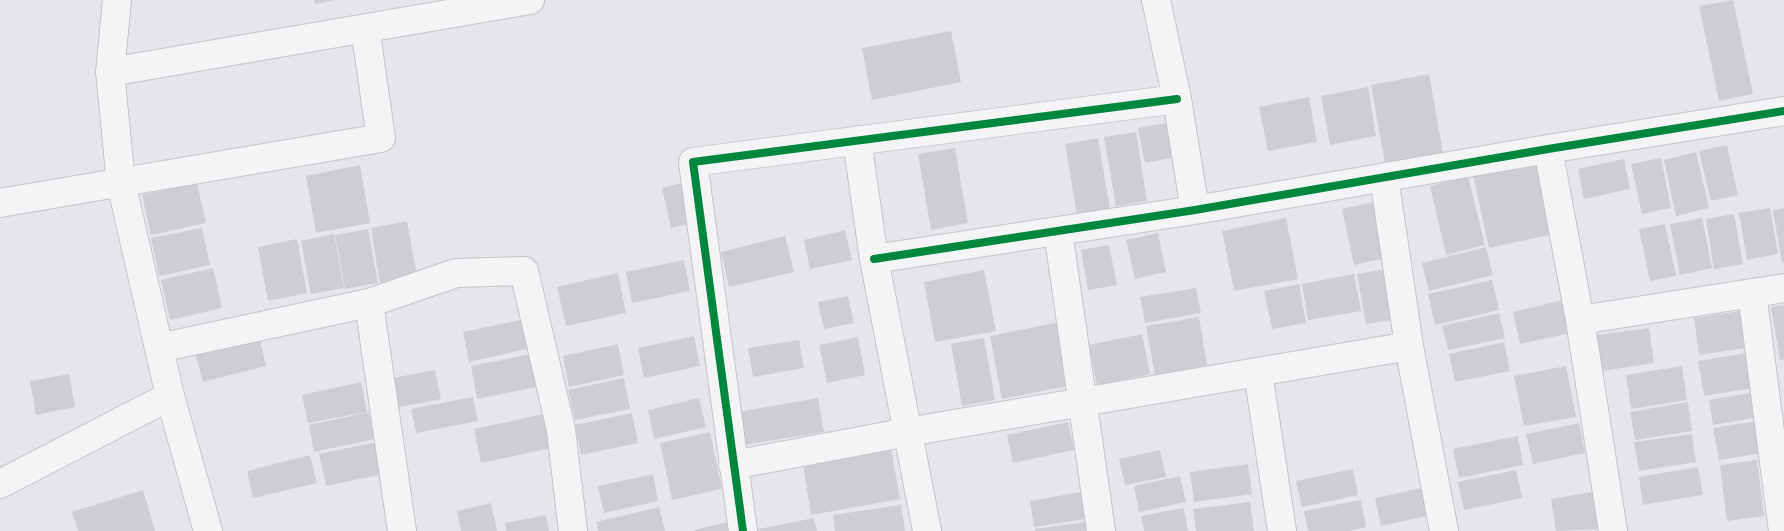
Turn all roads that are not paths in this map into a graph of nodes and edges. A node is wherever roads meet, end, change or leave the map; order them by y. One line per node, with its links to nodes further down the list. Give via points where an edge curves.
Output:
1 (117, 0): 5 (street)
2 (530, 0): 4 (street)
3 (1156, 0): 6 (street)
4 (365, 28): 5 (street); 11 (street, via 381,138)
5 (110, 72): 11 (street)
6 (1177, 99): 8 (street); 13 (street)
7 (1784, 111): 9 (street)
8 (857, 140): 15 (street); 26 (street, via 693,162)
9 (1548, 148): 10 (street); 19 (street)
10 (1384, 177): 13 (street); 20 (street)
11 (121, 183): 12 (street); 21 (street)
12 (0, 203)
13 (1195, 210): 14 (street)
14 (1058, 231): 15 (street); 24 (street)
15 (874, 259): 25 (street)
16 (1784, 288): 17 (street)
17 (1752, 293): 19 (street); 37 (street)
18 (369, 303): 21 (street); 29 (street); 30 (street, via 456,273 524,271 561,430)
19 (1580, 320): 36 (street)
20 (1409, 346): 22 (street); 35 (street)
21 (159, 348): 23 (street)
22 (1258, 372): 24 (street); 34 (street)
23 (170, 396): 27 (street); 28 (street)
24 (1081, 402): 25 (street); 33 (street)
25 (908, 432): 26 (street); 32 (street)
26 (733, 465): 31 (street)
27 (0, 484)
28 (208, 531)
29 (402, 531)
30 (573, 531)
31 (743, 531)
32 (927, 531)
33 (1101, 531)
34 (1282, 531)
35 (1444, 531)
36 (1613, 531)
37 (1783, 531)

